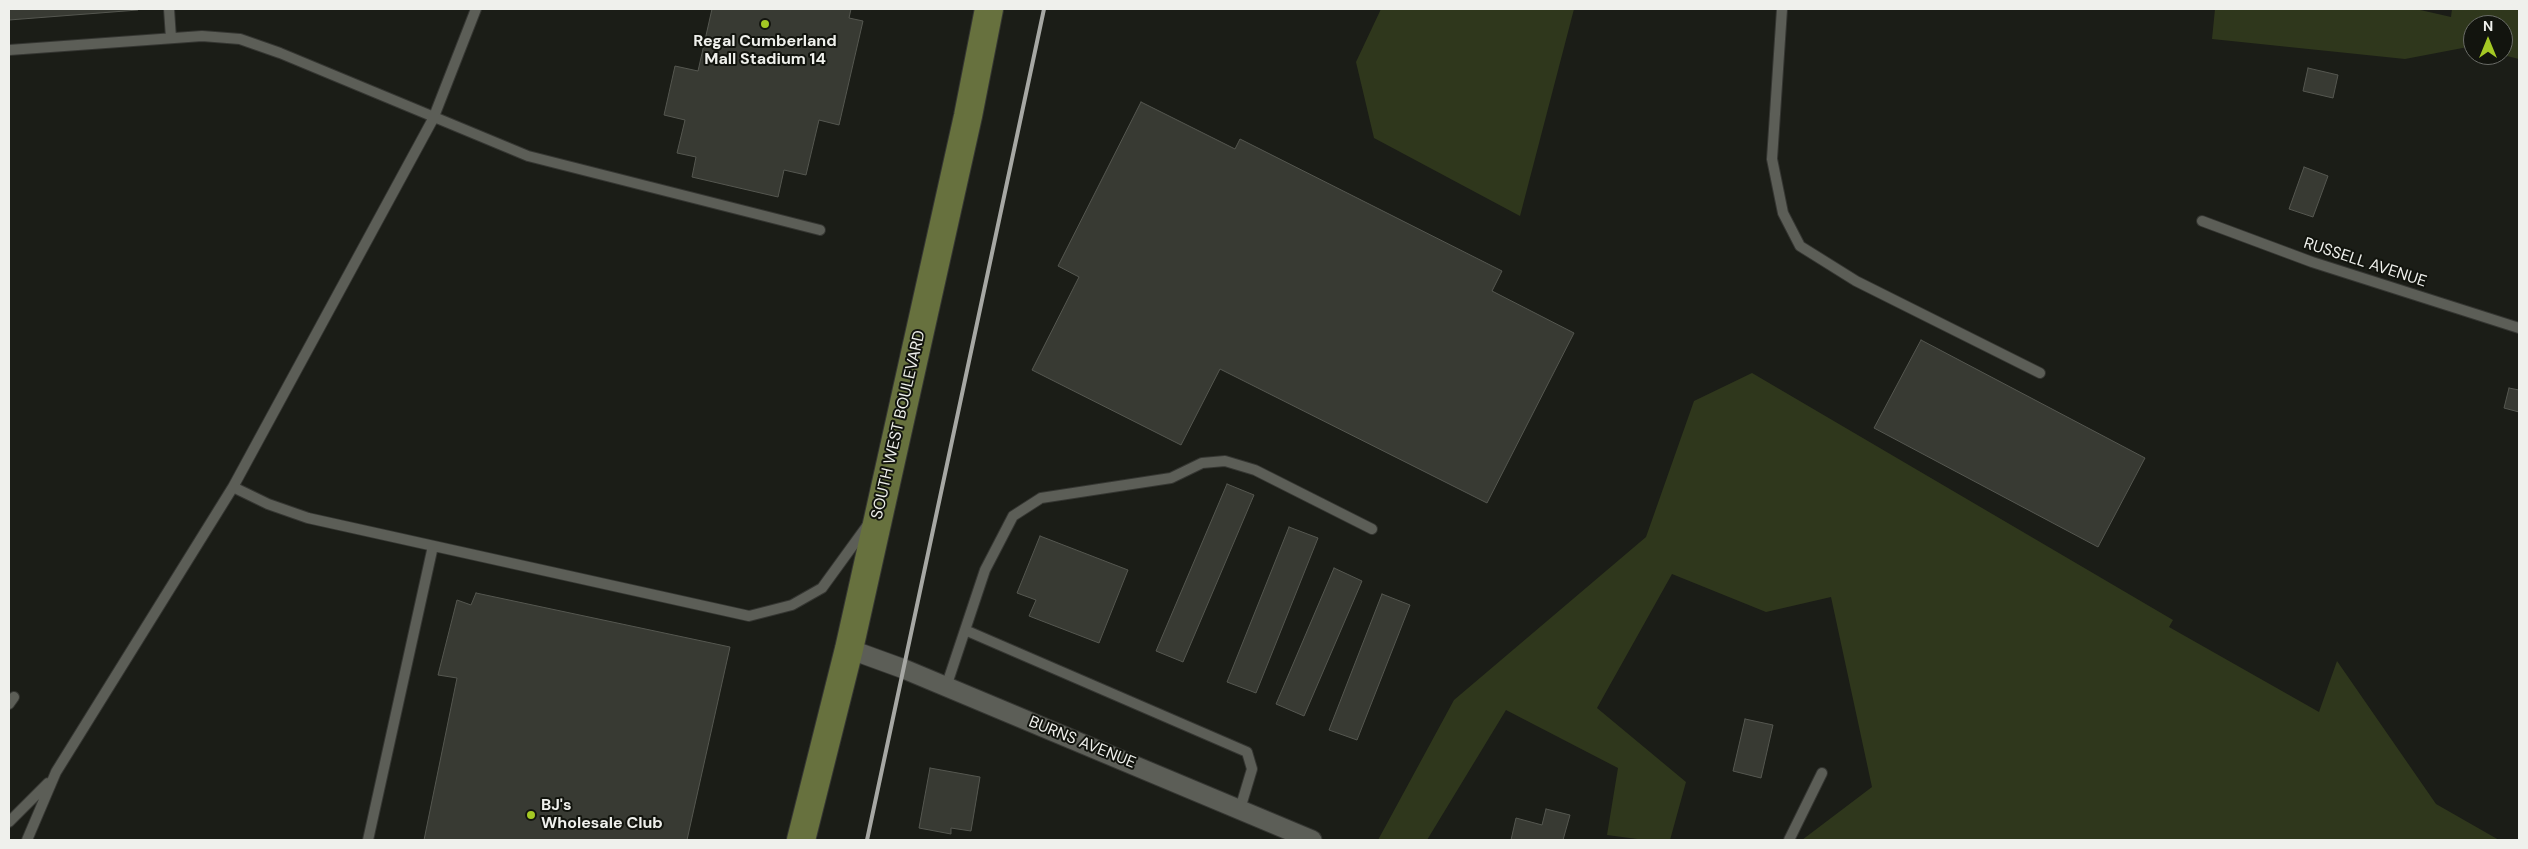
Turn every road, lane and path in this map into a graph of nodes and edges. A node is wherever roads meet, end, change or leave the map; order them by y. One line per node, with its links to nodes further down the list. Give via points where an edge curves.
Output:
1 (169, 9): 5 (lane)
2 (476, 9): 7 (lane)
3 (989, 9): 13 (street, SOUTH WEST BOULEVARD)
4 (1782, 9): 11 (lane, via 1772,158 1783,213 1800,246 1856,281)
5 (171, 38): 6 (lane); 7 (lane, via 240,39)
6 (9, 50)
7 (433, 118): 9 (lane, via 528,156); 12 (lane)
8 (2202, 221): 10 (lane, RUSSELL AVENUE, via 2312,262)
9 (820, 230)
10 (2519, 328)
11 (2040, 372)
12 (233, 487): 15 (lane, via 308,518); 20 (lane)
13 (880, 506): 15 (lane, via 822,588 792,605 749,616); 17 (street, SOUTH WEST BOULEVARD)
14 (1372, 529): 16 (lane, via 1255,470 1225,461 1202,463 1172,478 1041,498 1013,516 985,570)
15 (433, 546): 24 (lane)
16 (964, 630): 18 (lane); 21 (lane, via 1247,752 1252,769)
17 (849, 649): 18 (street, BURNS AVENUE); 25 (street, SOUTH WEST BOULEVARD)
18 (946, 687): 21 (street, BURNS AVENUE)
19 (1822, 773): 27 (lane)
20 (54, 776): 22 (lane); 23 (lane)
21 (1240, 809): 26 (street, BURNS AVENUE)
22 (9, 822)
23 (27, 840)
24 (368, 840)
25 (800, 840)
26 (1312, 840)
27 (1789, 840)

